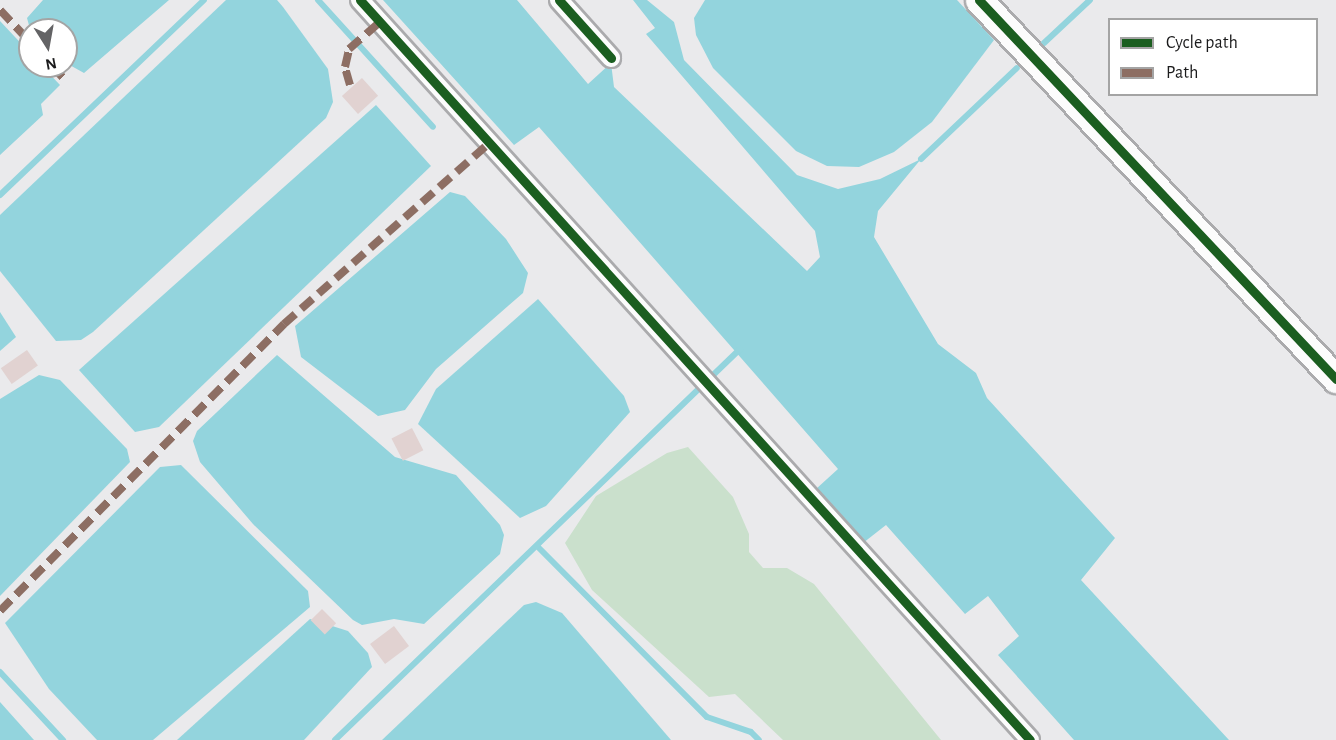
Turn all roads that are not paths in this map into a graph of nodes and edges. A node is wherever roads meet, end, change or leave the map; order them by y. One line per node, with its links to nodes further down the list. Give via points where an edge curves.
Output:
1 (360, 0): 6 (street)
2 (560, 0): 4 (street)
3 (979, 0): 5 (street)
4 (611, 58)
5 (1336, 379)
6 (1030, 740)

